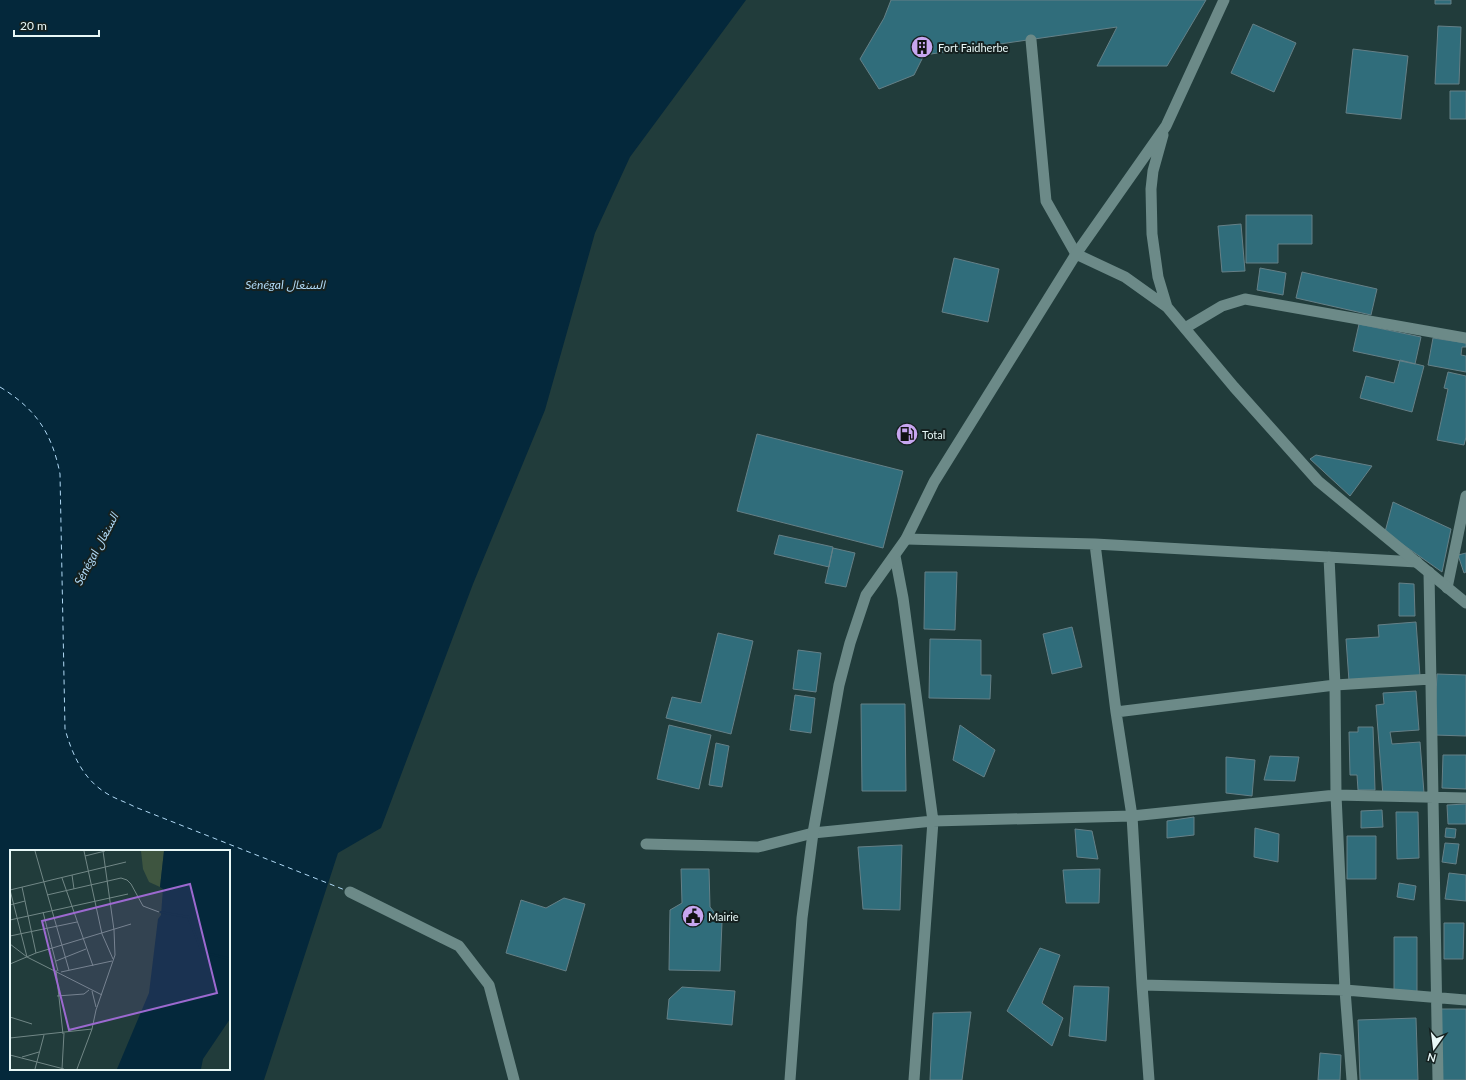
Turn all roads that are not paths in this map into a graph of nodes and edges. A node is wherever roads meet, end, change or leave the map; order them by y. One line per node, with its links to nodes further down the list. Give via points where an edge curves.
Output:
1 (1224, 0): 3 (street)
2 (1031, 40): 4 (street, via 1046,201)
3 (1166, 126): 4 (street); 5 (street, via 1153,171 1151,189 1152,234 1158,278)
4 (1076, 254): 5 (street, via 1125,277); 9 (street, via 934,482)
5 (1167, 307): 6 (street)
6 (1185, 328): 7 (street, via 1222,306 1245,299); 13 (street, via 1318,481)
7 (1466, 338)
8 (1466, 496): 15 (street)
9 (906, 539): 10 (street); 11 (street)
10 (1095, 544): 12 (street); 19 (street)
11 (895, 556): 24 (street); 25 (street, via 866,596 850,642 839,685)
12 (1329, 557): 13 (street); 18 (street)
13 (1417, 562): 14 (street)
14 (1429, 572): 15 (street); 17 (street)
15 (1447, 588): 16 (street)
16 (1466, 603)
17 (1431, 679): 18 (street); 21 (street)
18 (1335, 685): 19 (street); 20 (street)
19 (1116, 712): 23 (street)
20 (1336, 795): 21 (street); 23 (street); 29 (street)
21 (1433, 798): 22 (street); 30 (street)
22 (1466, 798)
23 (1132, 816): 24 (street); 28 (street)
24 (933, 821): 25 (street); 34 (street)
25 (813, 833): 26 (street, via 758,847); 33 (street, via 802,918)
26 (646, 844)
27 (350, 892): 32 (street, via 459,946 489,985)
28 (1142, 985): 29 (street); 35 (street)
29 (1345, 990): 30 (street); 36 (street)
30 (1437, 998): 31 (street); 37 (street)
31 (1466, 1000)
32 (514, 1080)
33 (790, 1080)
34 (914, 1080)
35 (1149, 1080)
36 (1352, 1080)
37 (1438, 1080)

